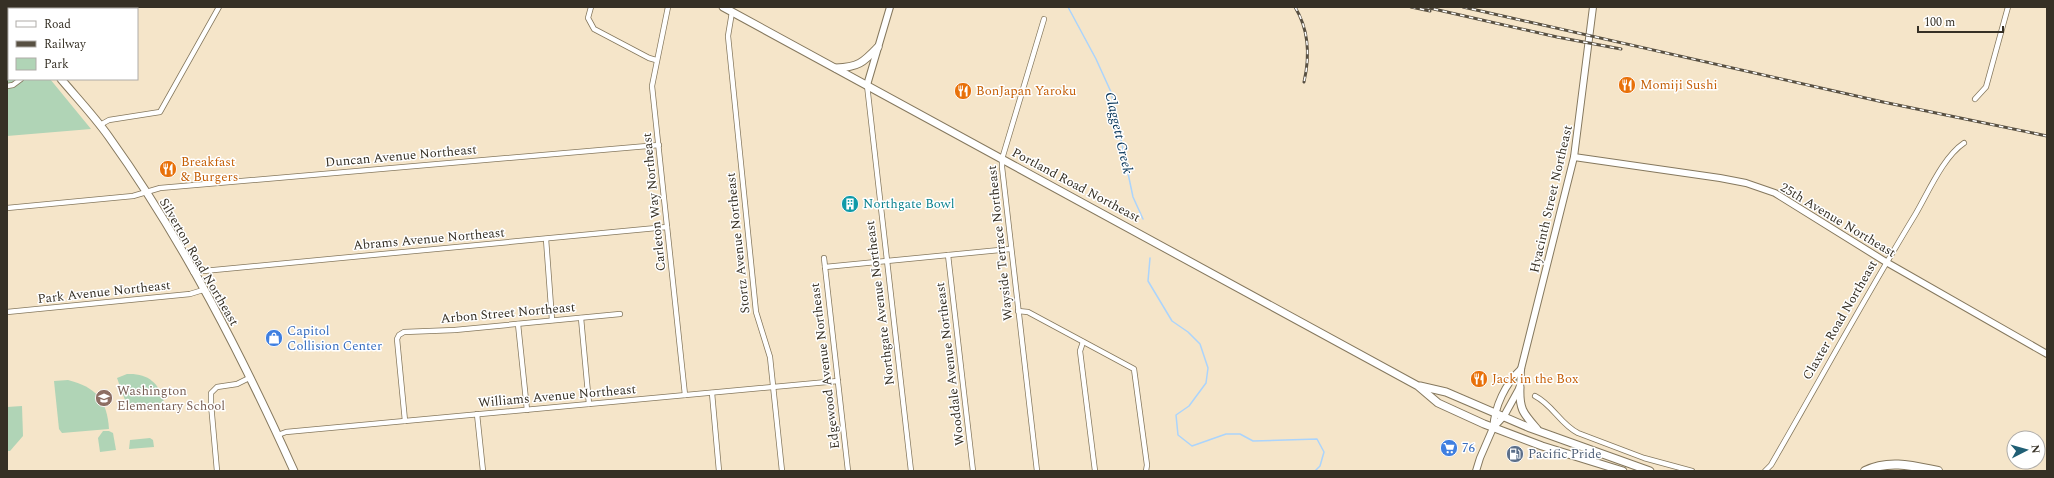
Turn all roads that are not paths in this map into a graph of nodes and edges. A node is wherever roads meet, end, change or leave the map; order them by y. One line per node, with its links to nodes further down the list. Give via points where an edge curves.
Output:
1 (219, 7): 18 (street, via 160,112 110,120)
2 (591, 7): 11 (street, via 588,18 594,29)
3 (668, 7): 11 (street, Carleton Way Northeast)
4 (723, 7): 8 (main road, Portland Road Northeast)
5 (890, 7): 10 (street)
6 (1593, 7): 21 (street, Hyacinth Street Northeast)
7 (2008, 7): 17 (street, via 1986,87)
8 (732, 12): 12 (main road, Portland Road Northeast); 48 (street, Stortz Avenue Northeast, via 728,36 756,312 768,350)
9 (1044, 19): 22 (street, Wayside Terrace Northeast)
10 (878, 47): 12 (main road, via 862,63); 16 (street)
11 (656, 60): 20 (street, Carleton Way Northeast, via 652,86)
12 (835, 68): 16 (main road, Portland Road Northeast)
13 (20, 80): 15 (street, via 14,85)
14 (62, 80): 18 (main road, Silverton Road Northeast)
15 (7, 86)
16 (868, 86): 22 (main road, Portland Road Northeast); 30 (street, Northgate Avenue Northeast)
17 (1974, 99)
18 (100, 125): 23 (main road, Silverton Road Northeast)
19 (1964, 143): 31 (street, Claxter Road Northeast, via 1952,153)
20 (659, 145): 23 (street, Duncan Avenue Northeast, via 160,188); 25 (street, Carleton Way Northeast)
21 (1574, 157): 31 (street, 25th Avenue Northeast, via 1720,178 1759,187 1776,193 1800,207); 43 (street, Hyacinth Street Northeast)
22 (1002, 159): 27 (street, Wayside Terrace Northeast); 46 (main road, Portland Road Northeast)
23 (145, 192): 24 (street, Duncan Avenue Northeast, via 133,196); 33 (main road, Silverton Road Northeast)
24 (7, 208)
25 (667, 227): 26 (street, Abrams Avenue Northeast); 50 (street, Carleton Way Northeast)
26 (546, 239): 33 (street, Abrams Avenue Northeast); 39 (street)
27 (1010, 249): 28 (street); 35 (street, Wayside Terrace Northeast)
28 (948, 255): 30 (street); 68 (street, Wooddale Avenue Northeast)
29 (824, 258): 32 (street, Edgewood Avenue Northeast)
30 (886, 261): 32 (street); 67 (street, Northgate Avenue Northeast)
31 (1886, 262): 42 (street, 25th Avenue Northeast); 76 (street, Claxter Road Northeast)
32 (825, 267): 45 (street, Edgewood Avenue Northeast)
33 (194, 272): 34 (main road, Silverton Road Northeast)
34 (203, 290): 36 (street, Park Avenue Northeast, via 190,294); 44 (main road, Silverton Road Northeast)
35 (1018, 311): 41 (street, via 1028,312); 69 (street, Wayside Terrace Northeast)
36 (7, 312)
37 (620, 314): 38 (street, Arbon Street Northeast)
38 (581, 318): 39 (street, Arbon Street Northeast); 52 (street)
39 (552, 320): 40 (street, Arbon Street Northeast)
40 (518, 324): 53 (street); 57 (street, Arbon Street Northeast, via 455,330 420,330 399,335 397,339)
41 (1083, 342): 70 (street, via 1080,351); 71 (street, via 1134,369)
42 (2047, 354)
43 (1521, 369): 47 (street, Hyacinth Street Northeast); 54 (street, Hyacinth Street Northeast, via 1512,378)
44 (249, 378): 60 (main road, Silverton Road Northeast); 61 (street, via 237,384 217,387 211,393)
45 (838, 381): 48 (street, Williams Avenue Northeast); 66 (street, Edgewood Avenue Northeast)
46 (1418, 386): 54 (main road, Portland Road Northeast, via 1446,392); 58 (main road, Portland Road Northeast, via 1438,403)
47 (1520, 386): 56 (street, Hyacinth Street Northeast); 59 (main road, via 1521,408)
48 (773, 387): 49 (street, Williams Avenue Northeast); 65 (street, Stortz Avenue Northeast)
49 (712, 392): 50 (street, Williams Avenue Northeast); 64 (street)
50 (685, 395): 52 (street, Williams Avenue Northeast)
51 (1535, 396): 75 (street, via 1548,403 1573,431 1644,458)
52 (589, 404): 53 (street, Williams Avenue Northeast)
53 (527, 410): 55 (street, Williams Avenue Northeast)
54 (1494, 412): 56 (main road, Portland Road Northeast); 58 (street, Hyacinth Street Northeast)
55 (477, 414): 57 (street, Williams Avenue Northeast); 63 (street)
56 (1504, 416): 58 (street, Hyacinth Street Northeast); 59 (main road, Portland Road Northeast)
57 (405, 421): 60 (street, Williams Avenue Northeast, via 286,432)
58 (1493, 428): 72 (street, Hyacinth Street Northeast); 73 (main road, Portland Road Northeast)
59 (1539, 431): 74 (main road, Portland Road Northeast)
60 (278, 435): 62 (main road, Silverton Road Northeast)
61 (217, 471)
62 (294, 471)
63 (483, 471)
64 (719, 471)
65 (782, 471)
66 (848, 471)
67 (911, 471)
68 (973, 471)
69 (1037, 471)
70 (1095, 471)
71 (1146, 471)
72 (1476, 471)
73 (1623, 471)
74 (1650, 471)
75 (1692, 471)
76 (1765, 471)
77 (1865, 471): 78 (highway, via 1877,466 1894,464)
78 (1938, 471)

